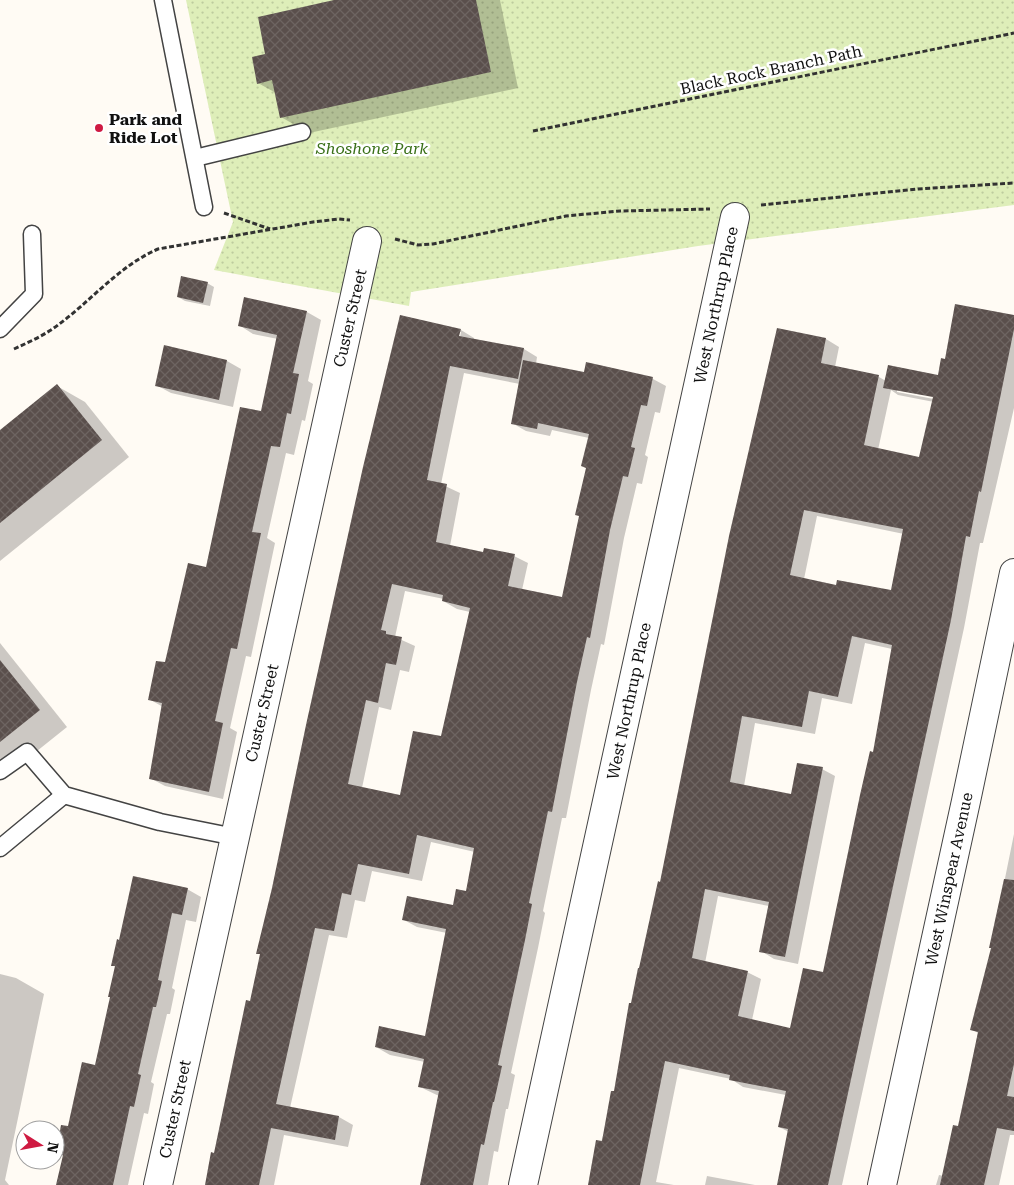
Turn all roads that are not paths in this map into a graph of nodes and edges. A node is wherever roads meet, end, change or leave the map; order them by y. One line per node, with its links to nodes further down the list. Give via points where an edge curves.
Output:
1 (163, 0): 3 (lane)
2 (302, 132): 3 (lane)
3 (195, 158): 4 (lane)
4 (204, 207)
5 (737, 210): 15 (street, West Northrup Place)
6 (361, 231): 12 (street, Custer Street)
7 (32, 234): 8 (lane, via 34,294)
8 (0, 330)
9 (1014, 573): 16 (street, West Winspear Avenue)
10 (0, 771): 11 (lane, via 27,752)
11 (64, 795): 12 (lane, via 160,822); 13 (lane)
12 (235, 837): 14 (street, Custer Street)
13 (0, 848)
14 (158, 1185)
15 (523, 1185)
16 (882, 1185)

